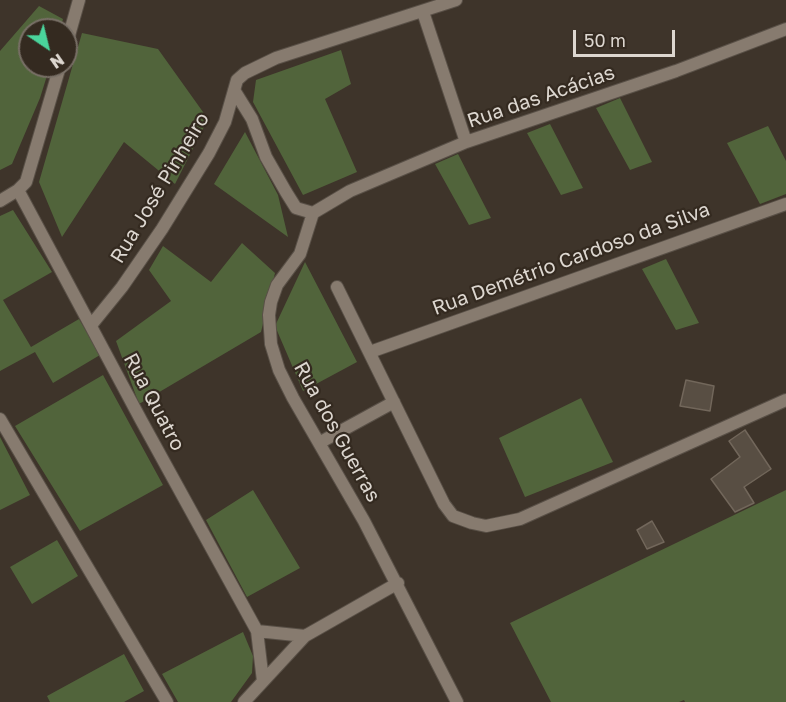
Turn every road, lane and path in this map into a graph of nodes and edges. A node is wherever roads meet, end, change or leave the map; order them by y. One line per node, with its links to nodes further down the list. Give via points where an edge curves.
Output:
1 (79, 0): 4 (street)
2 (456, 0): 3 (street, Rua José Pinheiro)
3 (423, 12): 7 (street, Rua José Pinheiro, via 261,64 237,80); 8 (street)
4 (74, 18)
5 (786, 29): 8 (street, Rua das Acácias)
6 (57, 78): 9 (street, via 30,173)
7 (234, 90): 12 (street, via 296,208); 14 (street, Rua José Pinheiro, via 225,123 208,153 157,237)
8 (466, 142): 12 (street, Rua das Acácias, via 350,191)
9 (18, 190): 10 (street); 14 (street, Rua Quatro)
10 (0, 201)
11 (786, 204): 15 (street, Rua Demétrio Cardoso da Silva)
12 (313, 213): 19 (street, Rua dos Guerras, via 300,254 277,285 269,329 279,370)
13 (337, 287): 15 (street)
14 (92, 324): 21 (street, Rua Quatro)
15 (370, 352): 17 (street)
16 (786, 400): 17 (street, via 520,519 486,526 453,516 444,504)
17 (394, 402): 19 (street)
18 (0, 419): 24 (street)
19 (319, 443): 20 (street, Rua dos Guerras)
20 (398, 583): 22 (street); 26 (street, Rua dos Guerras)
21 (257, 632): 22 (street); 23 (street, Rua Quatro)
22 (305, 636): 23 (street)
23 (263, 681): 25 (street)
24 (167, 702)
25 (244, 702)
26 (457, 702)

